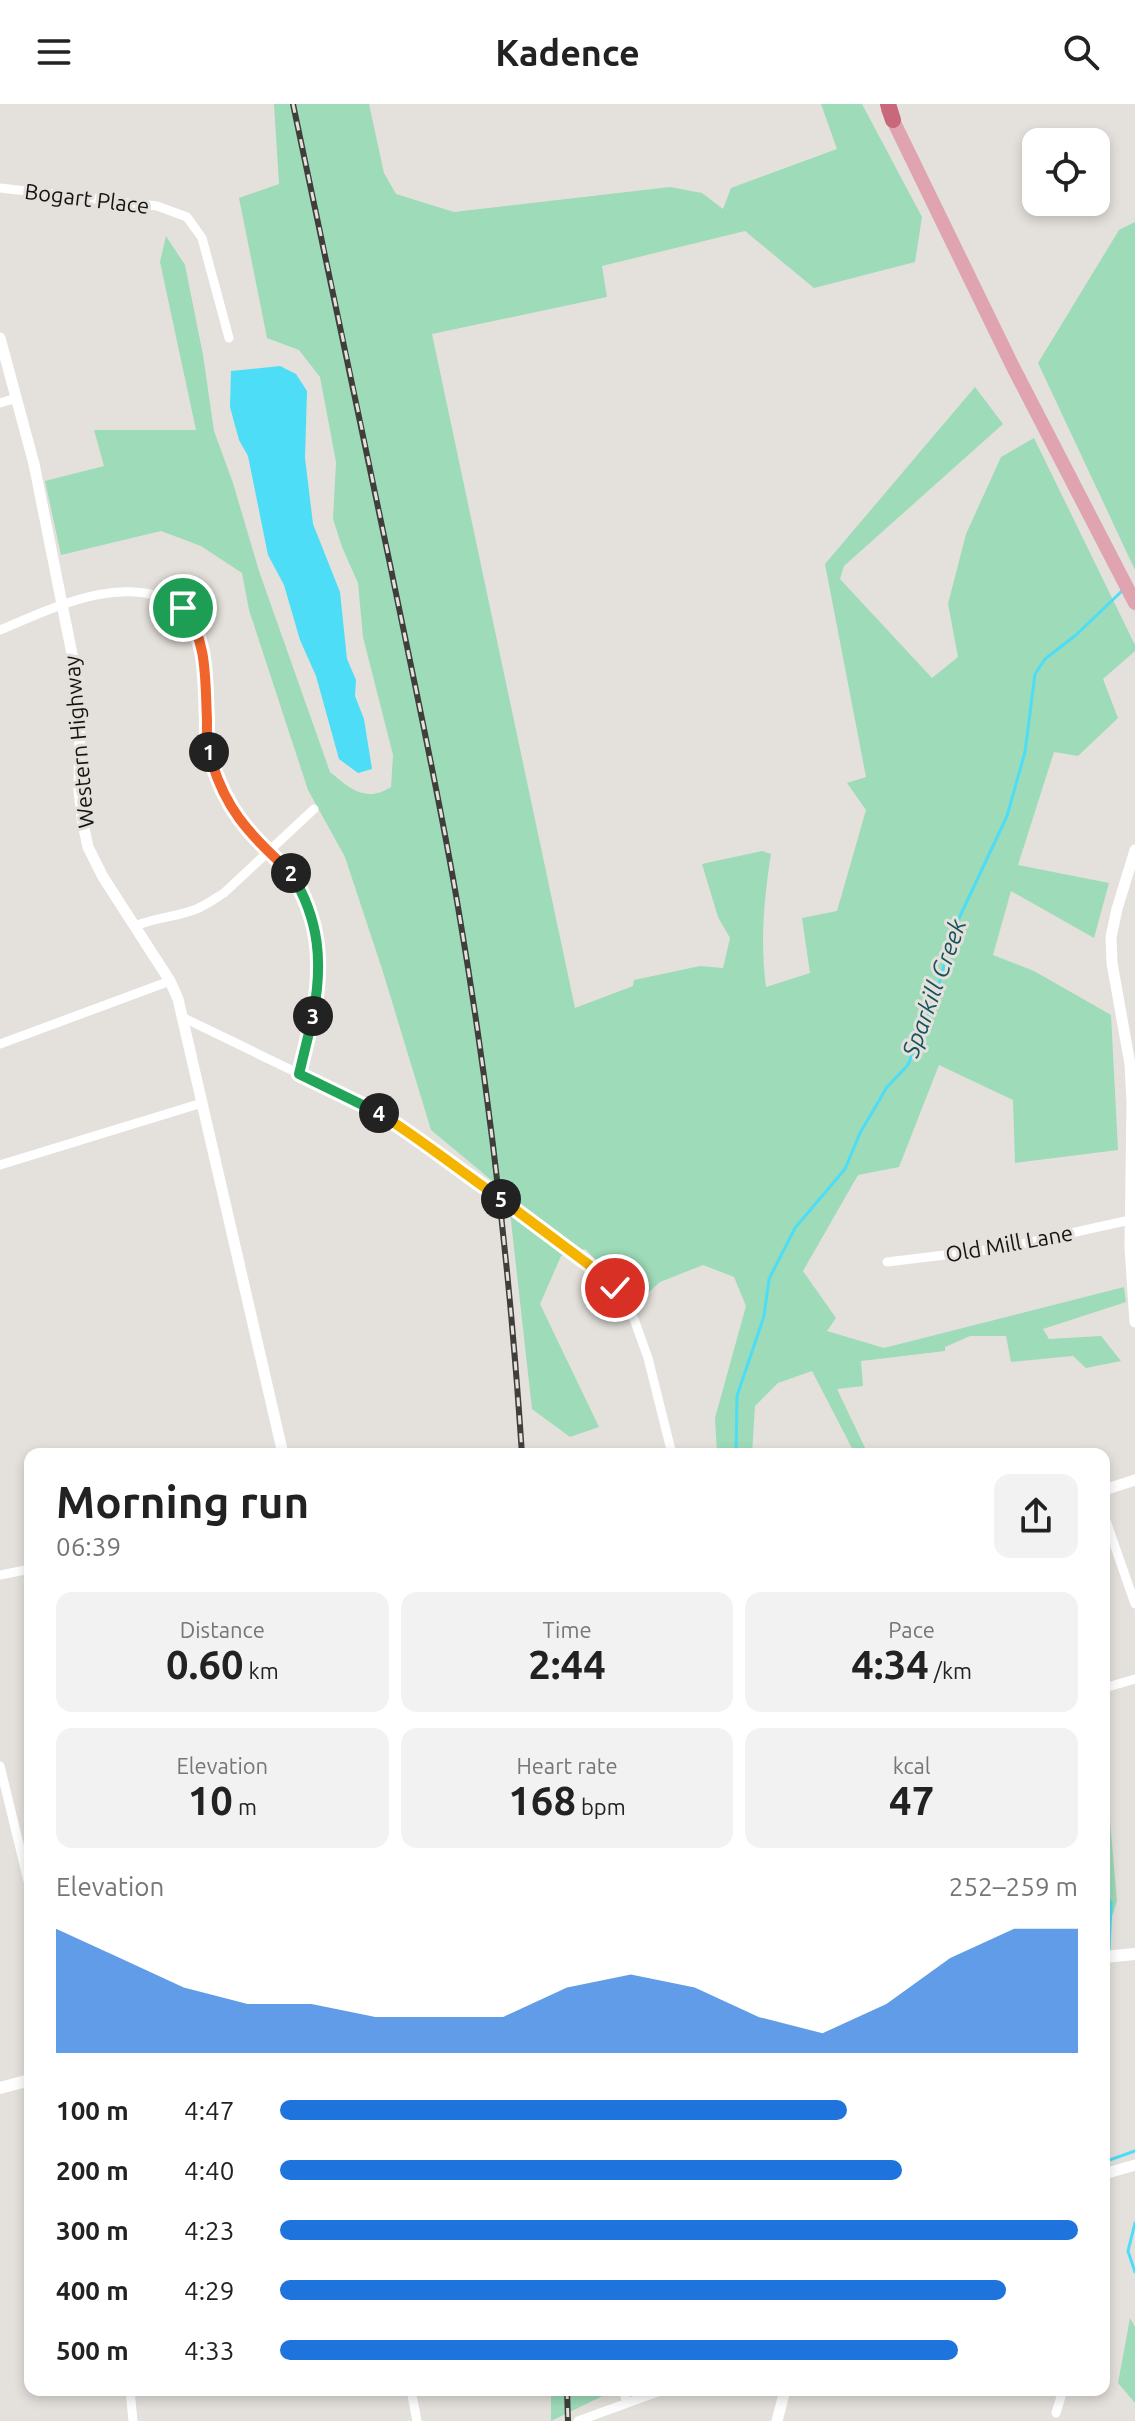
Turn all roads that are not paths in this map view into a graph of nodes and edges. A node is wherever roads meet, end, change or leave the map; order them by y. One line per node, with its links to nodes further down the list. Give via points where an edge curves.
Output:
1 (889, 109): 7 (main road)
2 (0, 188): 4 (street, Bogart Place, via 157,206 187,217 202,238)
3 (0, 338): 5 (street, Western Highway)
4 (229, 338)
5 (17, 398): 6 (street); 8 (street, Western Highway)
6 (0, 403)
7 (1135, 603)
8 (62, 605): 9 (street); 11 (street, via 135,591 162,596 183,608 200,644 207,746 216,777 234,812); 13 (street, Western Highway, via 77,679 82,819 88,847)
9 (0, 630)
10 (314, 809): 11 (street)
11 (268, 852): 13 (street, via 209,903); 17 (street, via 306,898 316,929 317,996)
12 (1134, 857): 19 (street, via 1111,937 1130,1064)
13 (135, 926): 14 (street, Western Highway)
14 (170, 981): 15 (street, Western Highway); 16 (street)
15 (184, 1018): 17 (street); 18 (street, Western Highway)
16 (0, 1044)
17 (299, 1074): 25 (street, via 411,1133 615,1288 648,1358)
18 (202, 1103): 20 (street); 24 (street, Western Highway)
19 (1133, 1142): 21 (street)
20 (0, 1165)
21 (1130, 1220): 22 (street, Old Mill Lane, via 1003,1248); 23 (street)
22 (887, 1262)
23 (1135, 1322)
24 (282, 1448)
25 (670, 1448)
26 (1135, 1480): 27 (street)
27 (1110, 1488)
28 (1110, 1532): 31 (street)
29 (24, 1570): 30 (street)
30 (0, 1575)
31 (1135, 1604)
32 (1135, 1679): 33 (street)
33 (1110, 1686)
34 (0, 1766): 35 (street)
35 (24, 1864)
36 (1135, 1954): 37 (main road)
37 (1110, 1956)
38 (24, 2082): 39 (main road)
39 (0, 2088)
40 (1135, 2165): 41 (street)
41 (1110, 2172)
42 (131, 2396): 50 (street)
43 (412, 2396): 51 (street)
44 (625, 2396): 48 (street)
45 (646, 2396): 48 (street)
46 (783, 2396): 53 (street)
47 (1061, 2396): 49 (street)
48 (627, 2403): 52 (street)
49 (1056, 2413)
50 (133, 2421)
51 (417, 2421)
52 (578, 2421)
53 (777, 2421)

